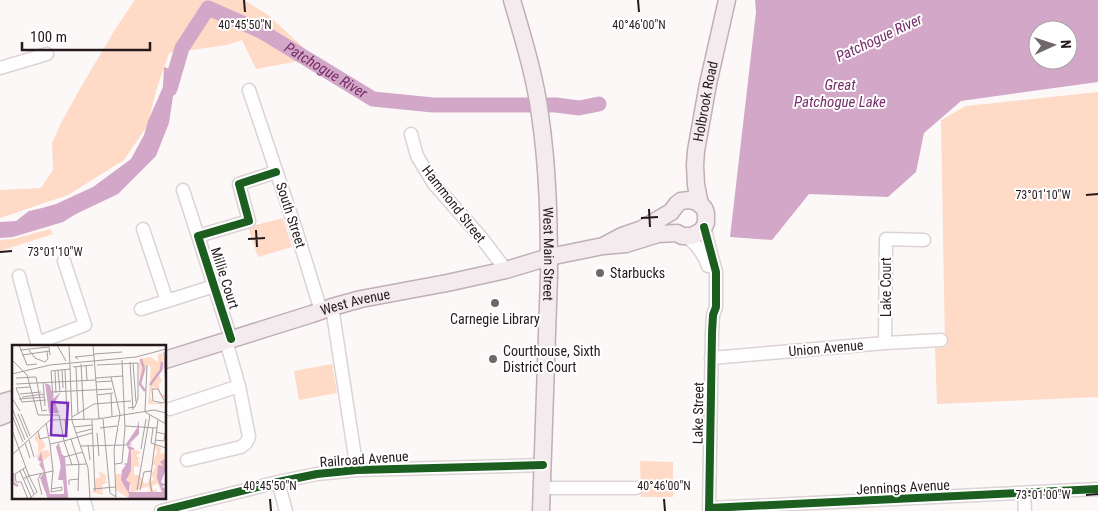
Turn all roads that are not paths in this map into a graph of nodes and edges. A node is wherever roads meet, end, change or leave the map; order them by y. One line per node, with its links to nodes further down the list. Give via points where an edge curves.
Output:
1 (512, 0): 18 (main road, West Main Street, via 540,114)
2 (718, 0): 11 (main road, Holbrook Road, via 688,151 688,185)
3 (727, 0): 10 (main road, Holbrook Road, via 696,151 696,185)
4 (47, 54): 5 (street)
5 (0, 68)
6 (249, 90): 8 (street, South Street)
7 (410, 134): 20 (street, Hammond Street, via 417,156 434,184)
8 (276, 172): 15 (street, Millie Court, via 239,184 249,221); 25 (street, South Street)
9 (182, 190): 15 (street, Millie Court)
10 (700, 204): 11 (main road, via 689,200); 12 (main road, Holbrook Road, via 706,213)
11 (676, 206): 14 (main road, via 670,221 674,230); 17 (main road, via 642,229)
12 (704, 227): 14 (main road, via 697,234); 26 (street, via 716,272)
13 (143, 229): 23 (street)
14 (682, 235): 17 (main road, via 658,234 626,244); 26 (street, via 700,250 707,263 709,307)
15 (198, 236): 22 (street, Millie Court)
16 (924, 240): 29 (street, Lake Court, via 886,239)
17 (603, 246): 18 (main road)
18 (549, 257): 20 (main road, West Avenue); 38 (main road, West Main Street)
19 (64, 261): 30 (street, via 85,325)
20 (506, 270): 25 (main road, West Avenue, via 361,299)
21 (19, 276): 30 (street)
22 (214, 286): 23 (street, Millie Court); 27 (street, Millie Court)
23 (167, 301): 24 (street, Millie Court)
24 (141, 309)
25 (327, 309): 27 (main road, West Avenue); 39 (street, South Street)
26 (713, 315): 31 (street, Lake Street)
27 (229, 340): 32 (main road, West Avenue); 33 (street, Millie Court)
28 (941, 340): 29 (street, Union Avenue)
29 (885, 343): 31 (street, Union Avenue)
30 (38, 345)
31 (711, 358): 47 (street, Lake Street)
32 (166, 360)
33 (239, 386): 34 (street); 37 (street, Millie Court, via 249,436 246,443)
34 (170, 410)
35 (12, 412): 36 (main road)
36 (0, 416)
37 (187, 460)
38 (543, 465): 39 (street, Railroad Avenue); 41 (main road, West Main Street)
39 (357, 470): 40 (street, Railroad Avenue)
40 (278, 482): 46 (street, Railroad Avenue); 50 (street)
41 (541, 488): 42 (street); 51 (main road, West Main Street)
42 (636, 488)
43 (1098, 489): 44 (street, Jennings Avenue)
44 (1024, 493): 47 (street, Jennings Avenue); 52 (street)
45 (83, 498): 48 (street)
46 (201, 506): 49 (street, Railroad Avenue)
47 (709, 510)
48 (87, 511)
49 (161, 511)
50 (286, 511)
51 (541, 511)
52 (1025, 511)

